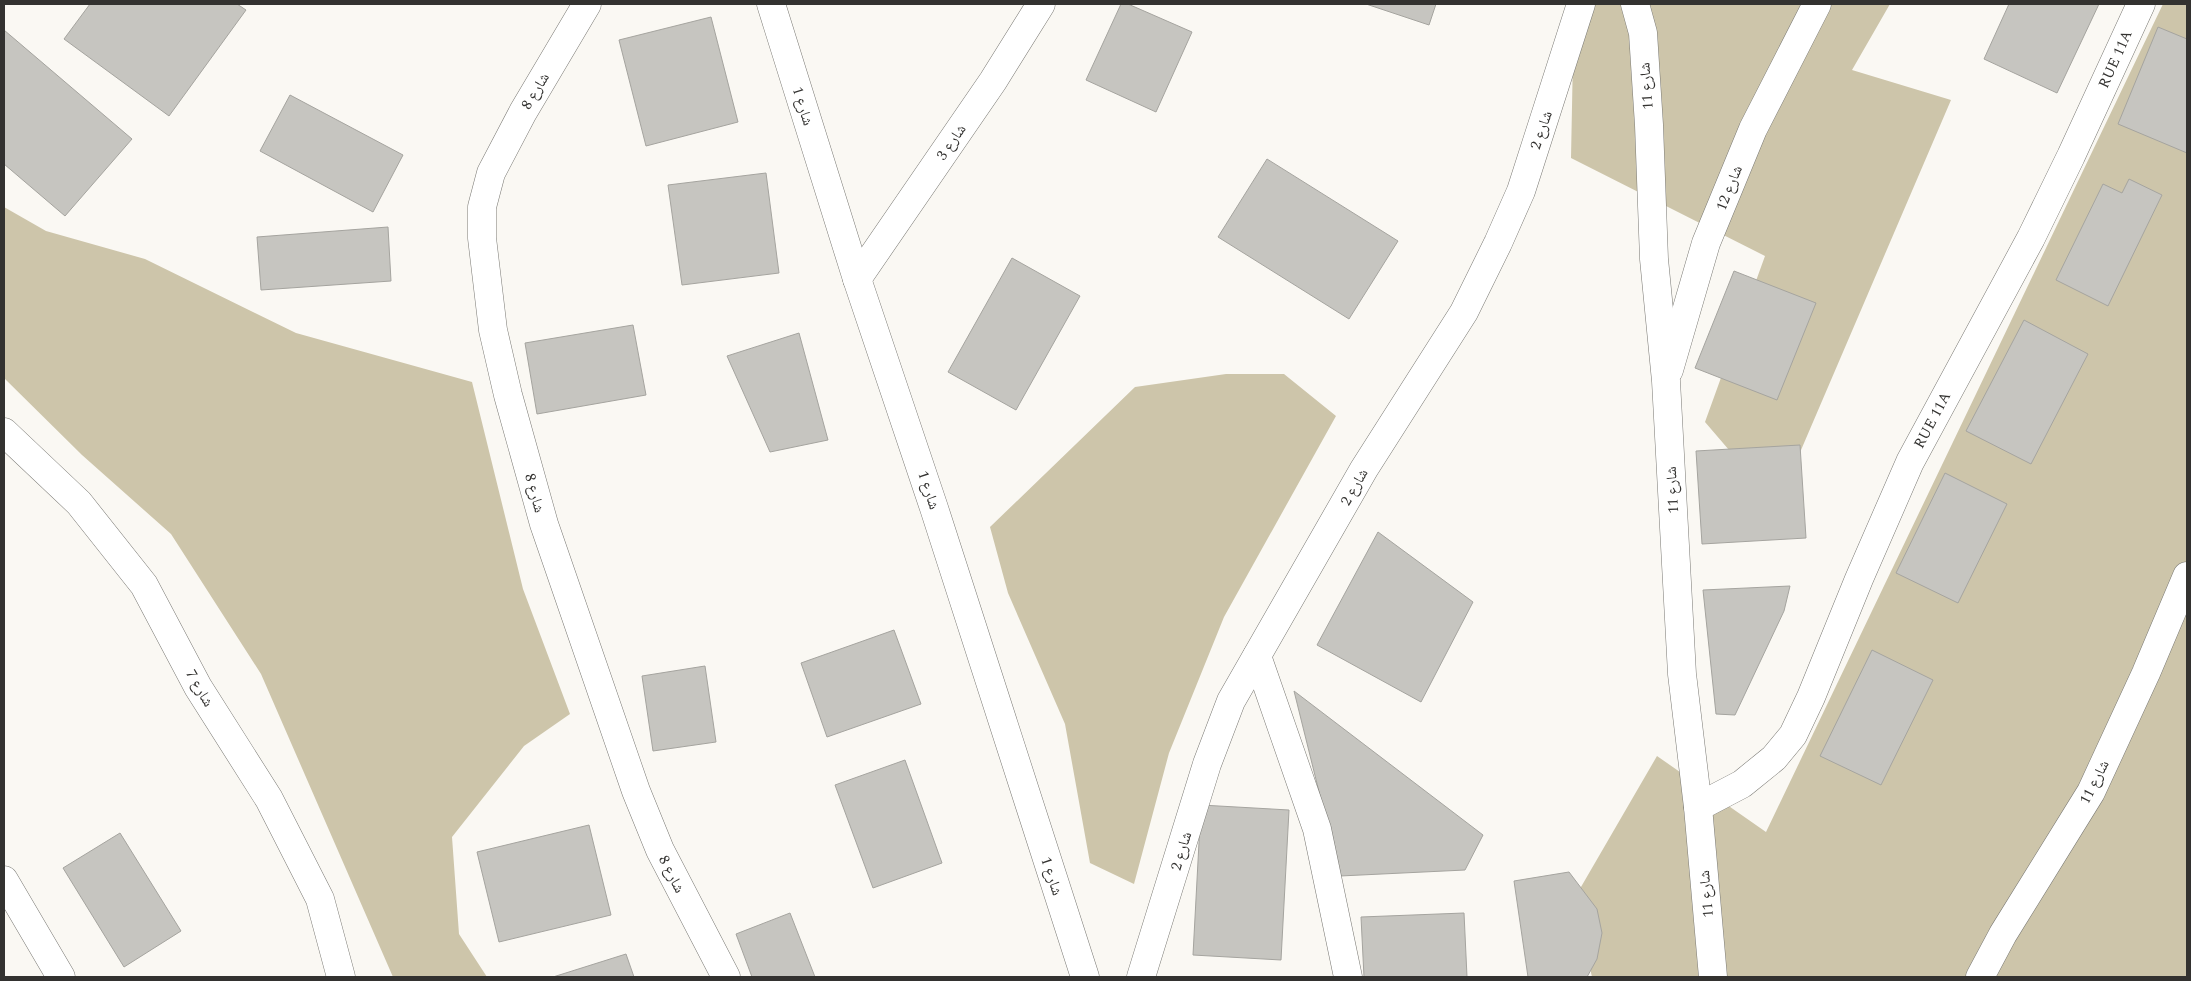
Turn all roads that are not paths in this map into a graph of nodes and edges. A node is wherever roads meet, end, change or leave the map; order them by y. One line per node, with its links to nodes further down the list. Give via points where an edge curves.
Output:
1 (587, 4): 17 (street, شارع 8, via 491,173 482,207 491,313 508,395 544,524 627,764 660,850)
2 (772, 4): 8 (street, شارع 1)
3 (1041, 4): 8 (street, شارع 3, via 993,81)
4 (1581, 4): 12 (street, شارع 2, via 1521,191 1494,252 1464,312 1364,468)
5 (1635, 4): 9 (street, شارع 11, via 1643,33 1654,259)
6 (1817, 4): 9 (street, شارع 12, via 1753,129 1706,243)
7 (2140, 4): 13 (street, RUE 11A, via 2031,238 1910,462 1793,735 1774,758 1742,784)
8 (857, 279): 18 (street, شارع 1)
9 (1666, 381): 13 (street, شارع 11, via 1682,674)
10 (4, 432): 16 (street, شارع 7, via 79,503 144,586 198,687 269,798 320,899)
11 (2187, 576): 22 (street, شارع 11, via 2091,792)
12 (1257, 656): 19 (street, شارع 2, via 1231,701 1207,764); 20 (street, via 1318,829)
13 (1698, 807): 21 (street, شارع 11)
14 (4, 880): 15 (street)
15 (61, 977)
16 (341, 977)
17 (726, 977)
18 (1085, 977)
19 (1141, 977)
20 (1348, 977)
21 (1713, 977)
22 (1980, 977)

